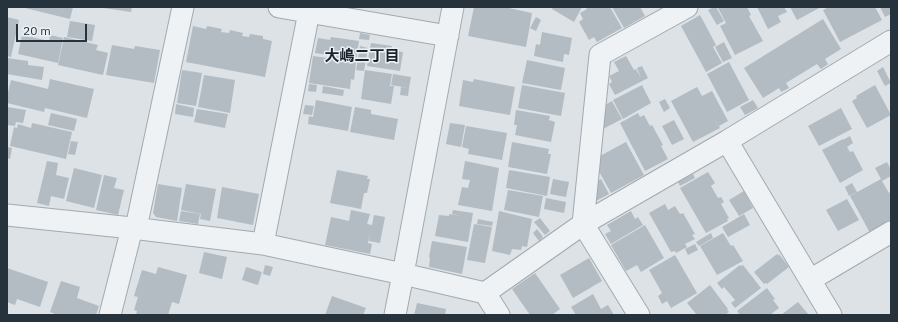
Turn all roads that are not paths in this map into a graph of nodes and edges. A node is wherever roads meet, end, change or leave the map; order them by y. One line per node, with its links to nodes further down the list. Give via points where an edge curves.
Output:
1 (184, 7): 11 (street)
2 (279, 7): 5 (street)
3 (453, 7): 6 (street)
4 (687, 7): 10 (street, via 600,55)
5 (309, 12): 6 (street); 13 (street)
6 (448, 36): 14 (street)
7 (891, 40): 8 (street)
8 (727, 141): 10 (street); 15 (street)
9 (7, 215): 11 (street)
10 (584, 224): 16 (street); 20 (street)
11 (134, 228): 13 (street); 17 (street)
12 (891, 232): 15 (street)
13 (263, 244): 14 (street)
14 (403, 274): 16 (street); 18 (street)
15 (810, 280): 21 (street)
16 (485, 293): 19 (street)
17 (110, 315)
18 (394, 315)
19 (499, 315)
20 (639, 315)
21 (831, 315)

